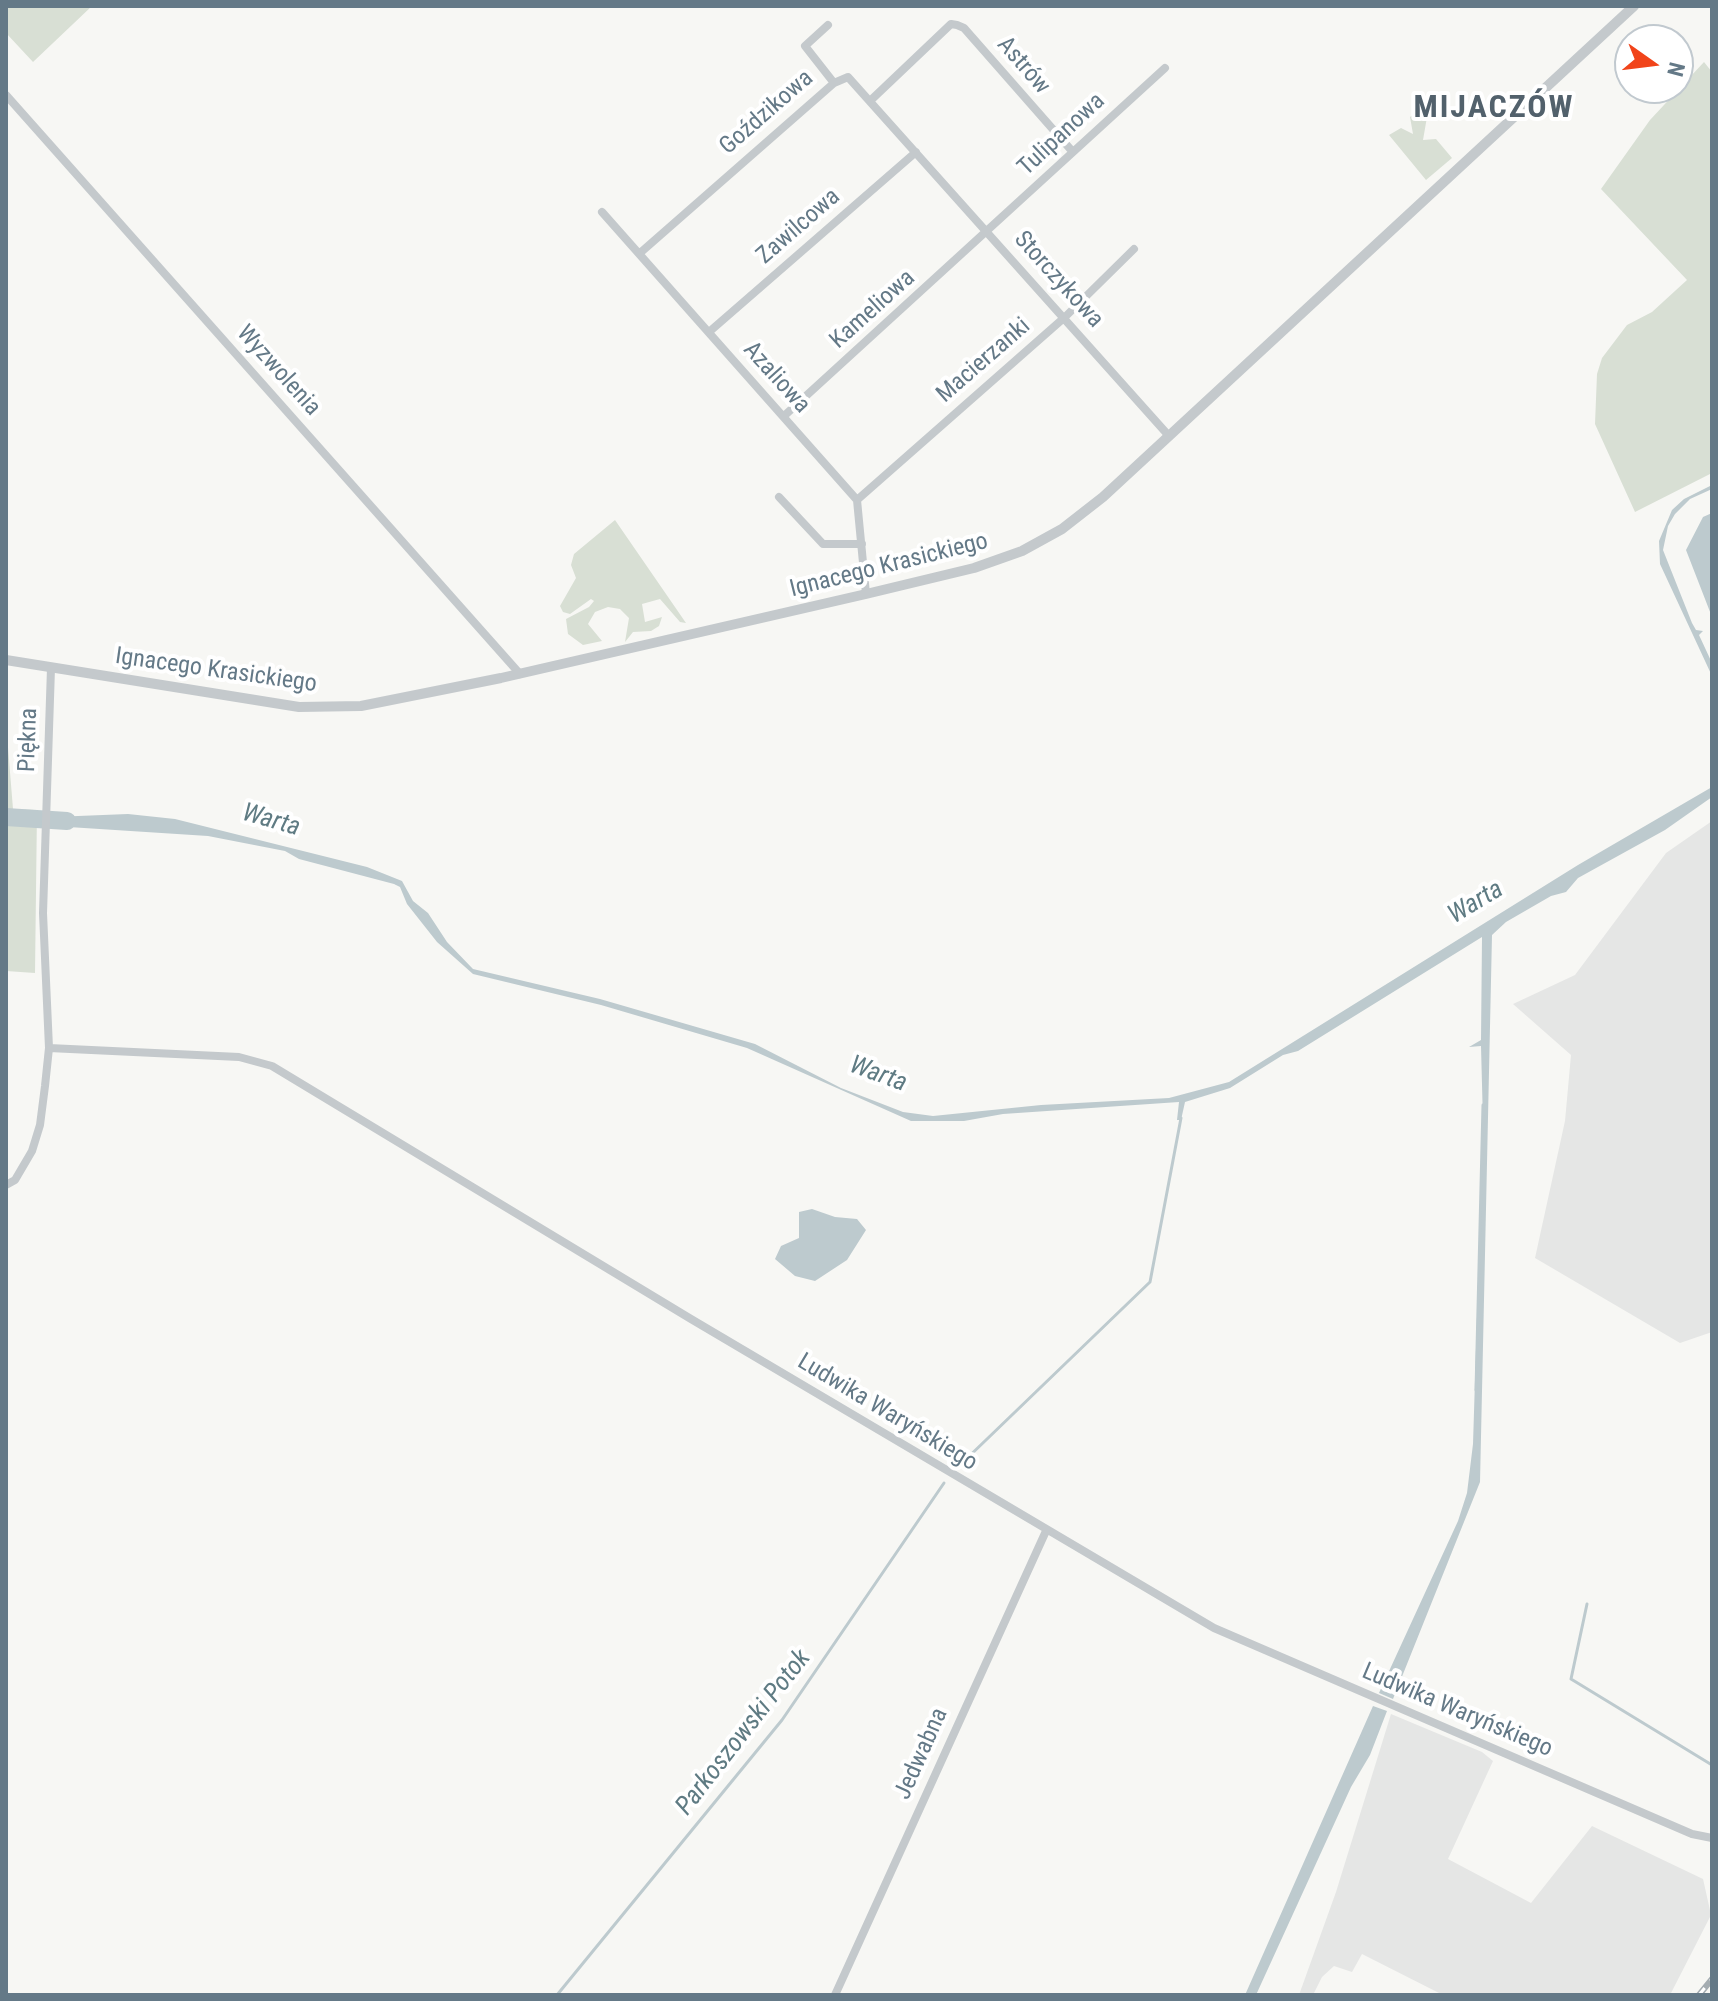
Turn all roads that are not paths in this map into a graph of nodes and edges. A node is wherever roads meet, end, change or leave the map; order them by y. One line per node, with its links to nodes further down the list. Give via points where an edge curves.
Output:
1 (1634, 6): 16 (street, Ignacego Krasickiego)
2 (828, 25): 4 (street, via 805,46)
3 (1165, 68): 7 (street, Tulipanowa)
4 (834, 83): 6 (street, Goździkowa, via 849,78); 12 (street, Goździkowa)
5 (6, 95): 23 (street, Wyzwolenia)
6 (870, 101): 7 (street, Astrów, via 951,24 957,25); 8 (street, Goździkowa)
7 (1072, 151): 10 (street, Tulipanowa)
8 (916, 152): 10 (street, Storczykowa); 14 (street, Zawilcowa)
9 (602, 212): 12 (street, Azaliowa)
10 (988, 233): 13 (street, Storczykowa); 15 (street, Kameliowa)
11 (1134, 249): 13 (street, Macierzanki)
12 (640, 253): 14 (street, Azaliowa)
13 (1065, 317): 16 (street, Storczykowa); 18 (street, Macierzanki)
14 (709, 332): 15 (street, Azaliowa)
15 (784, 416): 18 (street, Azaliowa)
16 (1169, 436): 20 (street, Ignacego Krasickiego, via 1079,517 1022,551)
17 (779, 497): 19 (street, via 823,544)
18 (857, 500): 19 (street)
19 (862, 544): 20 (street)
20 (866, 594): 23 (street, Ignacego Krasickiego)
21 (6, 660): 22 (street, Ignacego Krasickiego)
22 (51, 668): 23 (street, Ignacego Krasickiego, via 299,707 395,701); 24 (street, Piękna, via 43,913)
23 (520, 674)
24 (49, 1048): 25 (street, Piękna, via 40,1125 15,1180); 26 (street, Ludwika Waryńskiego, via 239,1057 272,1066)
25 (6, 1185)
26 (1046, 1531): 27 (street, Ludwika Waryńskiego, via 1214,1628); 28 (street, Jedwabna)
27 (1711, 1838)
28 (835, 1995)

